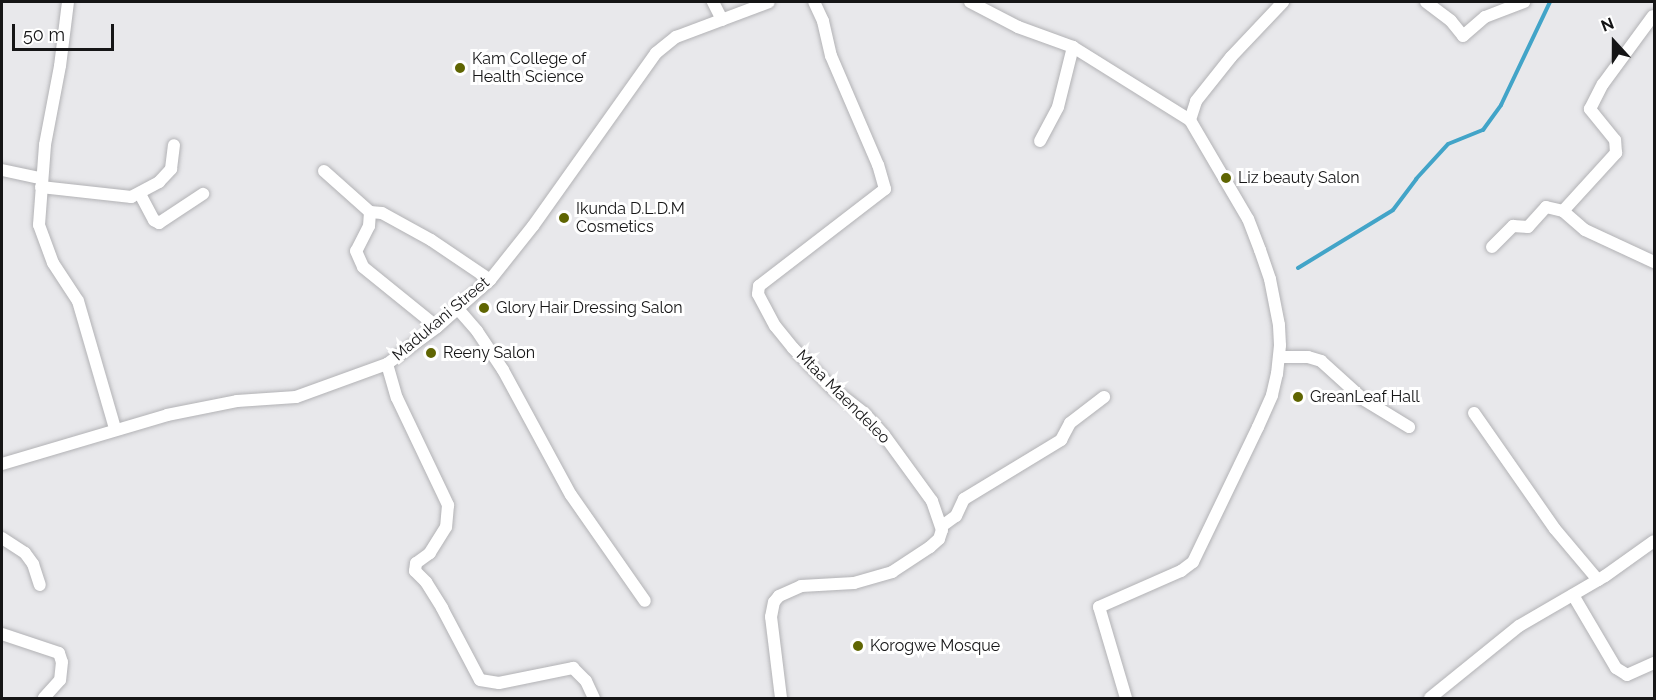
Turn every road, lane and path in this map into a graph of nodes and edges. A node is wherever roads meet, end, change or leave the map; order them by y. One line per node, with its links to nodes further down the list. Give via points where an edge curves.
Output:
1 (68, 2): 17 (street)
2 (713, 2): 10 (street)
3 (769, 2): 10 (street, Madukani Street)
4 (814, 2): 34 (street, Mtaa Maendeleo, via 831,56 885,189 759,286 758,294 775,326 793,348 885,435 932,501)
5 (970, 2): 11 (street, via 1017,27)
6 (1283, 2): 12 (street, via 1192,106)
7 (1426, 2): 8 (street, via 1463,36 1485,17)
8 (1524, 2)
9 (1653, 16): 20 (street, via 1603,84 1590,109 1615,140 1616,153)
10 (722, 20): 24 (street, Madukani Street, via 676,37 656,52)
11 (1073, 47): 12 (street); 13 (street, via 1058,107)
12 (1190, 120): 27 (street, via 1248,219 1260,250 1279,325)
13 (1040, 141)
14 (174, 145): 18 (street, via 171,170)
15 (2, 170): 17 (street)
16 (324, 171): 21 (street)
17 (41, 183): 18 (street, via 131,197); 32 (street, via 39,225 53,263 78,301)
18 (140, 194): 19 (street, via 159,223)
19 (203, 194)
20 (1563, 211): 22 (street, via 1546,207 1527,227 1514,226); 23 (street, via 1584,230)
21 (370, 212): 24 (street, via 382,213 431,240); 26 (street, via 369,226 356,251 358,261 371,276)
22 (1492, 247)
23 (1654, 262)
24 (490, 280): 25 (street, Madukani Street)
25 (458, 309): 26 (street, Madukani Street); 40 (street, via 477,330 572,495)
26 (437, 327): 28 (street, Madukani Street)
27 (1279, 357): 31 (street, via 1322,361 1364,399); 46 (street, via 1272,395 1197,556 1181,571 1099,607)
28 (387, 364): 32 (street, Madukani Street, via 296,397 237,401); 44 (street, via 397,398 448,505 446,527 429,553 416,563 415,571 442,608 480,680 499,682 573,668 586,681)
29 (1104, 397): 34 (street, via 1070,423 1061,440 964,499 956,516)
30 (1474, 413): 37 (street, via 1555,530)
31 (1409, 427)
32 (115, 428): 33 (street, Madukani Street)
33 (2, 464)
34 (942, 526): 45 (street, via 941,535 930,547 892,572 854,583 801,586 778,596 771,617)
35 (2, 537): 38 (street, via 33,564)
36 (1654, 541): 37 (street)
37 (1598, 580): 39 (street)
38 (40, 585)
39 (1573, 595): 42 (street, via 1616,668 1627,675); 47 (street, via 1519,626)
40 (645, 601)
41 (2, 634): 43 (street, via 59,653 60,680)
42 (1654, 663)
43 (44, 699)
44 (594, 699)
45 (782, 699)
46 (1126, 699)
47 (1430, 699)

